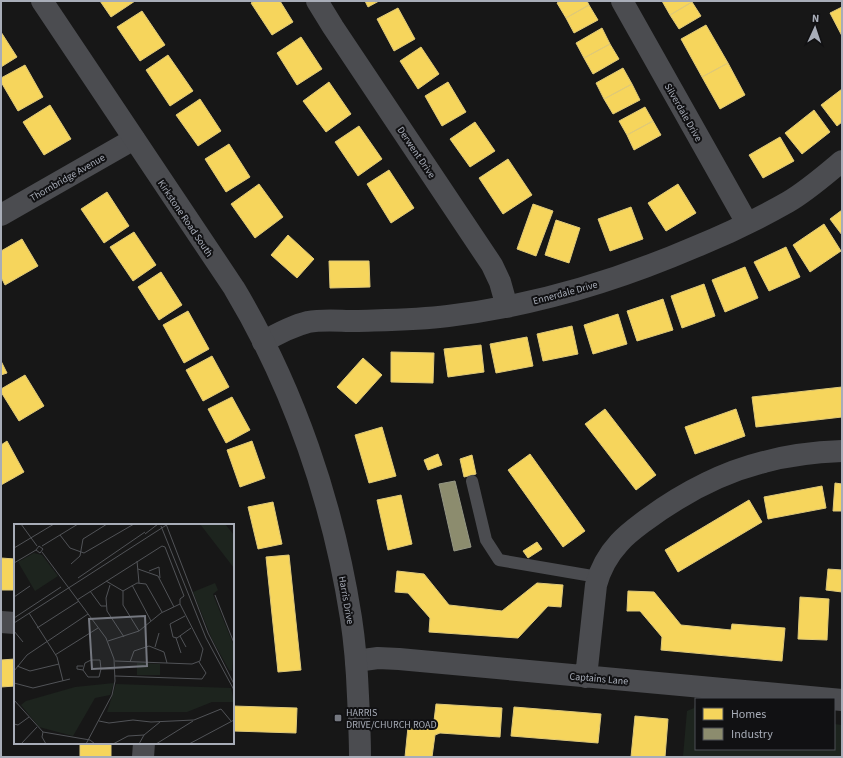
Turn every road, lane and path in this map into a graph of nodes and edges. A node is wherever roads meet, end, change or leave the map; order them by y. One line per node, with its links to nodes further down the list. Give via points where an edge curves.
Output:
1 (42, 1): 4 (street, Kirkstone Road South)
2 (318, 1): 8 (street, Derwent Drive, via 492,265)
3 (622, 1): 7 (street, Silverdale Drive)
4 (134, 139): 6 (street, Thornbridge Avenue); 9 (street, Kirkstone Road South, via 234,288)
5 (842, 161): 7 (street, Ennerdale Drive, via 789,202)
6 (1, 215)
7 (747, 223): 8 (street, Ennerdale Drive, via 619,277)
8 (507, 307): 9 (street, Ennerdale Drive, via 421,319 309,322)
9 (263, 342): 10 (street, Kirkstone Road South)
10 (308, 447): 16 (street, Harris Drive, via 336,538)
11 (842, 451): 13 (street, via 810,453 764,462 720,477 696,489 651,516 619,542)
12 (472, 481): 13 (lane, via 486,540 499,560)
13 (598, 577): 17 (street)
14 (1, 622): 15 (street)
15 (14, 622)
16 (356, 661): 17 (street, Captains Lane, via 399,659); 21 (street, Harris Drive)
17 (586, 677): 18 (street, Captains Lane)
18 (820, 698)
19 (144, 744): 20 (street)
20 (143, 757)
21 (360, 757)

